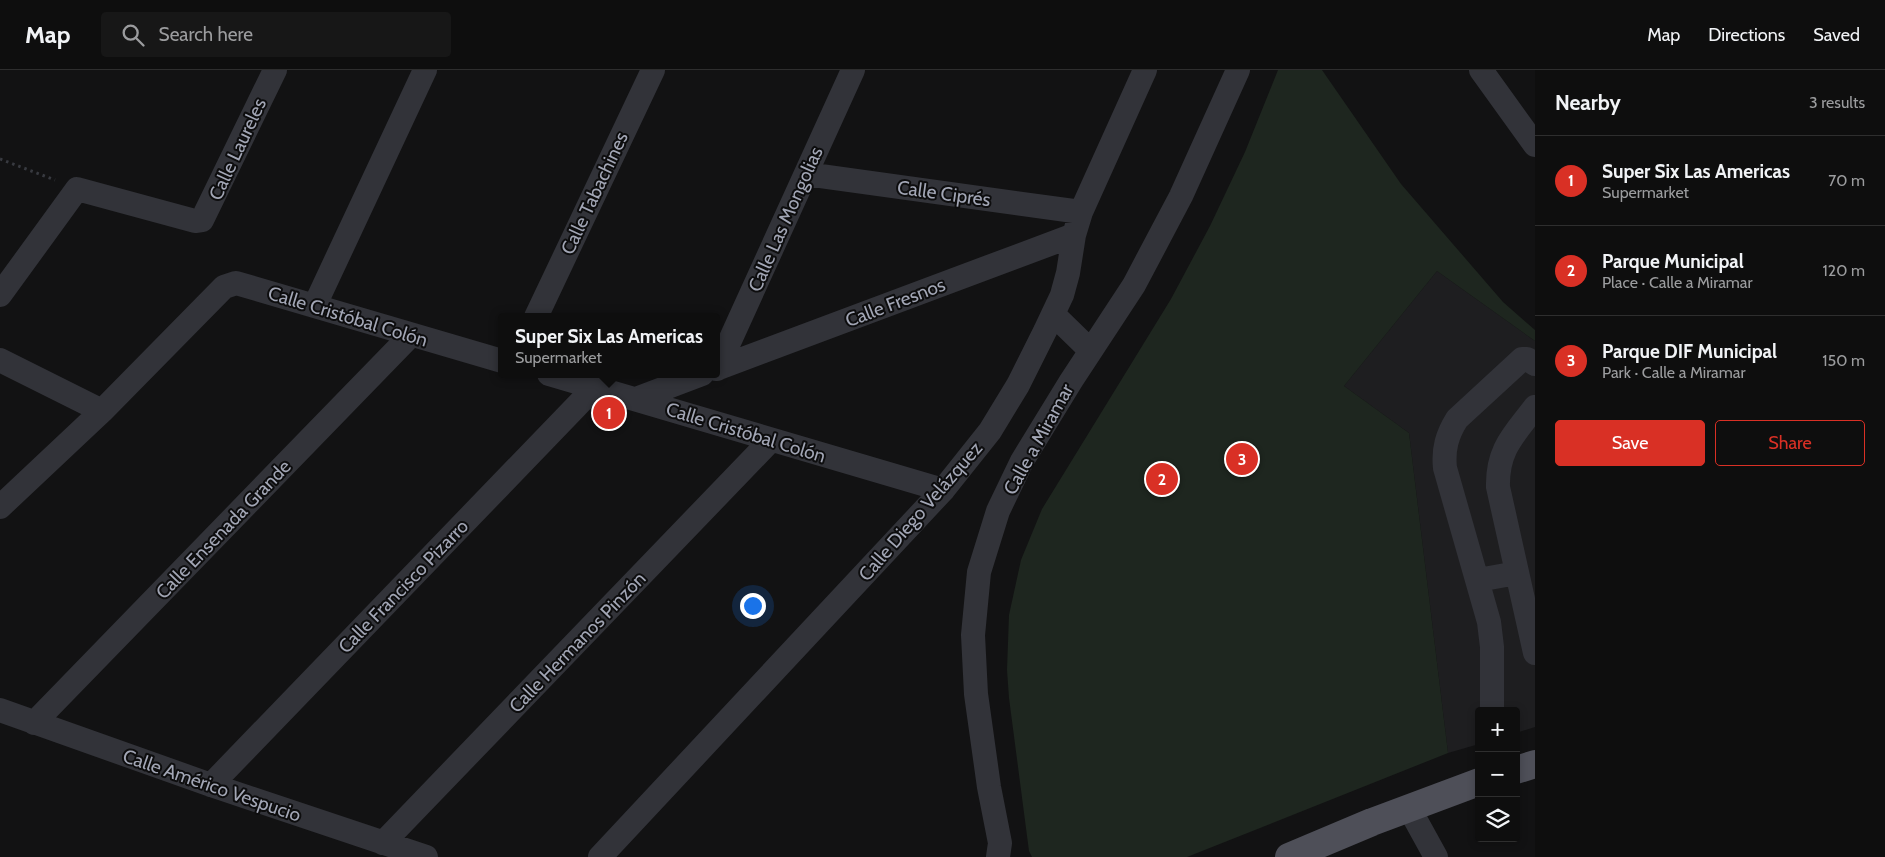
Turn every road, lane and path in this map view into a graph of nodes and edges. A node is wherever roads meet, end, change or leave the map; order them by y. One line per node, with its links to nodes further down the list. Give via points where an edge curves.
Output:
1 (275, 70): 11 (street, Calle Laureles, via 202,220 195,222)
2 (425, 70): 15 (street)
3 (652, 70): 16 (street, Calle Tabachines)
4 (853, 70): 10 (street, Calle Las Mongolias)
5 (1145, 70): 12 (street, Calle Diego Velázquez)
6 (1238, 70): 19 (street, Calle a Miramar, via 1176,205 1134,284)
7 (1490, 74): 8 (street)
8 (1535, 145)
9 (0, 159): 11 (path)
10 (806, 174): 12 (street, Calle Ciprés); 20 (street, Calle Las Mongolias)
11 (77, 189): 14 (street)
12 (1081, 212): 13 (street, Calle Diego Velázquez)
13 (1074, 235): 17 (street, Calle Diego Velázquez, via 1068,273); 24 (street, Calle Fresnos)
14 (0, 295)
15 (315, 305): 18 (street, Calle Cristóbal Colón); 30 (street, Calle Cristóbal Colón, via 236,283 224,287)
16 (538, 313)
17 (1053, 314): 19 (street); 32 (street, Calle Diego Velázquez, via 1009,400)
18 (411, 335): 22 (street, Calle Cristóbal Colón); 39 (street, Calle Ensenada Grande)
19 (1090, 350): 46 (street, Calle a Miramar, via 1022,461 998,511 979,572 973,635 976,694 989,787)
20 (720, 354)
21 (0, 360): 30 (street)
22 (498, 360)
23 (1535, 364): 35 (street, via 1527,359 1517,362 1457,419 1446,443 1445,468)
24 (720, 368)
25 (563, 378): 27 (street, Calle Cristóbal Colón)
26 (693, 378): 28 (street, Calle Fresnos)
27 (595, 387): 28 (street, Calle Cristóbal Colón); 43 (street, Calle Francisco Pizarro)
28 (636, 399): 31 (street, Calle Cristóbal Colón)
29 (1535, 408): 34 (street, via 1505,447 1498,472 1498,487)
30 (102, 411): 33 (street)
31 (771, 440): 32 (street, Calle Cristóbal Colón); 45 (street, Calle Hermanos Pinzón)
32 (943, 490): 48 (street, Calle Diego Velázquez)
33 (0, 508)
34 (1518, 573): 35 (street); 36 (street)
35 (1478, 580): 37 (street, via 1492,647)
36 (1535, 653)
37 (1492, 707)
38 (0, 710): 39 (street, Calle Américo Vespucio)
39 (34, 723): 43 (street, Calle Américo Vespucio)
40 (1535, 764): 41 (main road)
41 (1520, 769)
42 (1475, 783): 44 (main road)
43 (210, 785): 45 (street, Calle Américo Vespucio)
44 (1409, 808): 49 (main road); 50 (street)
45 (383, 843): 47 (street, Calle Américo Vespucio)
46 (1004, 852)
47 (426, 857)
48 (600, 857)
49 (1289, 857)
50 (1436, 857)

